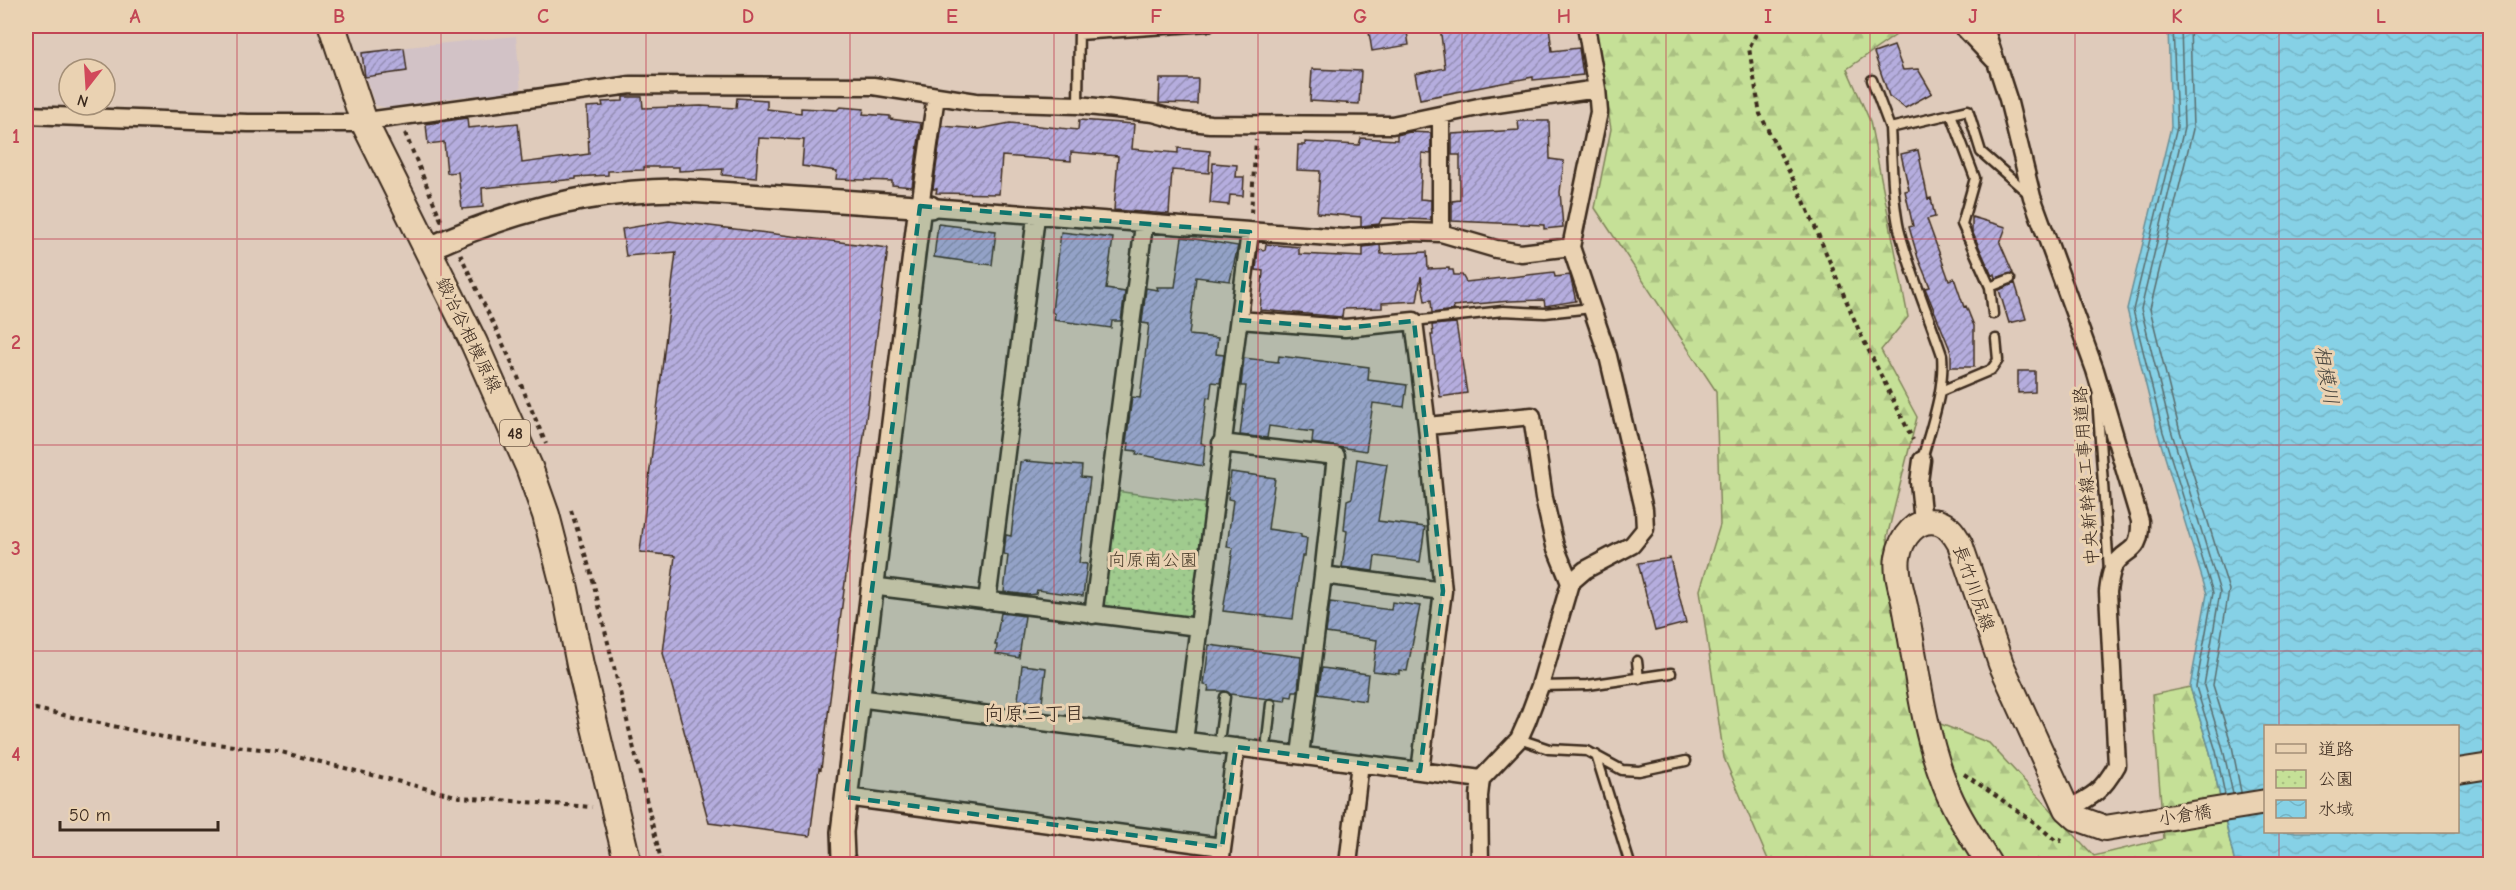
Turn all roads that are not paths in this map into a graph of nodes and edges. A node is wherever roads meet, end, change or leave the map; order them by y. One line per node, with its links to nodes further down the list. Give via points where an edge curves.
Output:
1 (332, 26): 16 (main road, 鍛冶谷相模原線 / 48)
2 (1079, 26): 7 (lane)
3 (1209, 26): 7 (lane)
4 (1586, 26): 10 (street)
5 (1962, 26): 8 (street)
6 (1986, 31): 8 (street)
7 (1079, 35): 12 (lane)
8 (1999, 65): 18 (street)
9 (1872, 80): 17 (lane)
10 (1597, 89): 15 (street); 24 (street, via 1599,112)
11 (936, 96): 12 (street, via 976,102); 16 (street, via 873,86 631,85); 19 (street)
12 (1078, 105): 15 (street, via 1210,124 1392,125)
13 (1951, 114): 17 (lane); 18 (lane, via 1968,110 1981,152); 27 (lane, via 1975,178 1962,224)
14 (26, 115): 16 (street, via 248,123)
15 (1440, 116): 23 (street)
16 (364, 122): 25 (main road, 鍛冶谷相模原線 / 48)
17 (1890, 128): 34 (lane, via 1899,227 1942,355)
18 (2032, 197): 33 (street)
19 (925, 207): 20 (street); 25 (street, via 633,190 565,200 521,212); 42 (street)
20 (1036, 216): 21 (street); 44 (street)
21 (1144, 225): 22 (street); 45 (street)
22 (1250, 232): 23 (street, via 1343,238); 30 (street)
23 (1441, 233): 24 (street, via 1521,253)
24 (1571, 246): 28 (street)
25 (428, 249): 71 (main road, 鍛冶谷相模原線 / 48, via 510,420 546,515)
26 (2010, 279): 27 (lane)
27 (1990, 287): 29 (lane)
28 (1592, 308): 31 (lane, via 1545,313 1503,311); 41 (street, via 1608,356 1644,509 1645,529 1632,545 1585,570)
29 (1993, 314)
30 (1239, 320): 31 (street, via 1345,328); 36 (street)
31 (1414, 321): 35 (street)
32 (1996, 339): 34 (lane, via 1998,360 1991,370)
33 (2095, 370): 40 (lane, 中央新幹線工事用道路); 40 (street, via 2140,521 2140,536 2134,548 2114,566)
34 (1941, 391): 37 (lane)
35 (1427, 426): 41 (street, via 1532,416 1552,536); 43 (street)
36 (1221, 443): 39 (street, via 1336,456); 46 (street)
37 (1922, 460): 38 (street, via 1919,482)
38 (1923, 522): 69 (main road, 長竹川尻線, via 1938,522 1952,530 1960,544 2001,664); 77 (main road, via 1911,529 1898,558 1911,649 1944,783 1955,810)
39 (1323, 575): 43 (street); 60 (street)
40 (2109, 580): 69 (street, via 2117,765 2107,783 2090,798)
41 (1570, 583): 50 (street)
42 (871, 586): 44 (street); 52 (street)
43 (1443, 591): 64 (street)
44 (987, 601): 45 (street)
45 (1093, 615): 46 (street)
46 (1198, 627): 57 (street)
47 (1637, 661): 49 (lane)
48 (1671, 673): 49 (lane)
49 (1639, 679): 50 (lane)
50 (1540, 686): 55 (street)
51 (1226, 697): 54 (lane)
52 (858, 699): 57 (street); 67 (street)
53 (1271, 704): 56 (lane)
54 (1220, 734)
55 (1519, 738): 59 (lane, via 1549,749); 66 (street)
56 (1267, 740)
57 (1184, 741): 58 (street)
58 (1236, 747): 60 (street); 70 (street)
59 (1596, 755): 61 (lane, via 1622,770 1639,771); 76 (lane)
60 (1300, 756): 62 (street)
61 (1686, 761)
62 (1360, 763): 64 (street); 74 (street)
63 (2490, 766): 65 (main road)
64 (1420, 771): 66 (street)
65 (2459, 771)
66 (1481, 779): 75 (street)
67 (846, 797): 70 (street); 72 (street, via 842,832)
68 (2264, 802): 69 (main road, 小倉橋, via 2105,828 2077,818)
69 (2067, 809)
70 (1222, 847): 73 (street)
71 (628, 864)
72 (846, 864)
73 (1220, 864)
74 (1348, 864)
75 (1480, 864)
76 (1630, 864)
77 (1989, 864)

